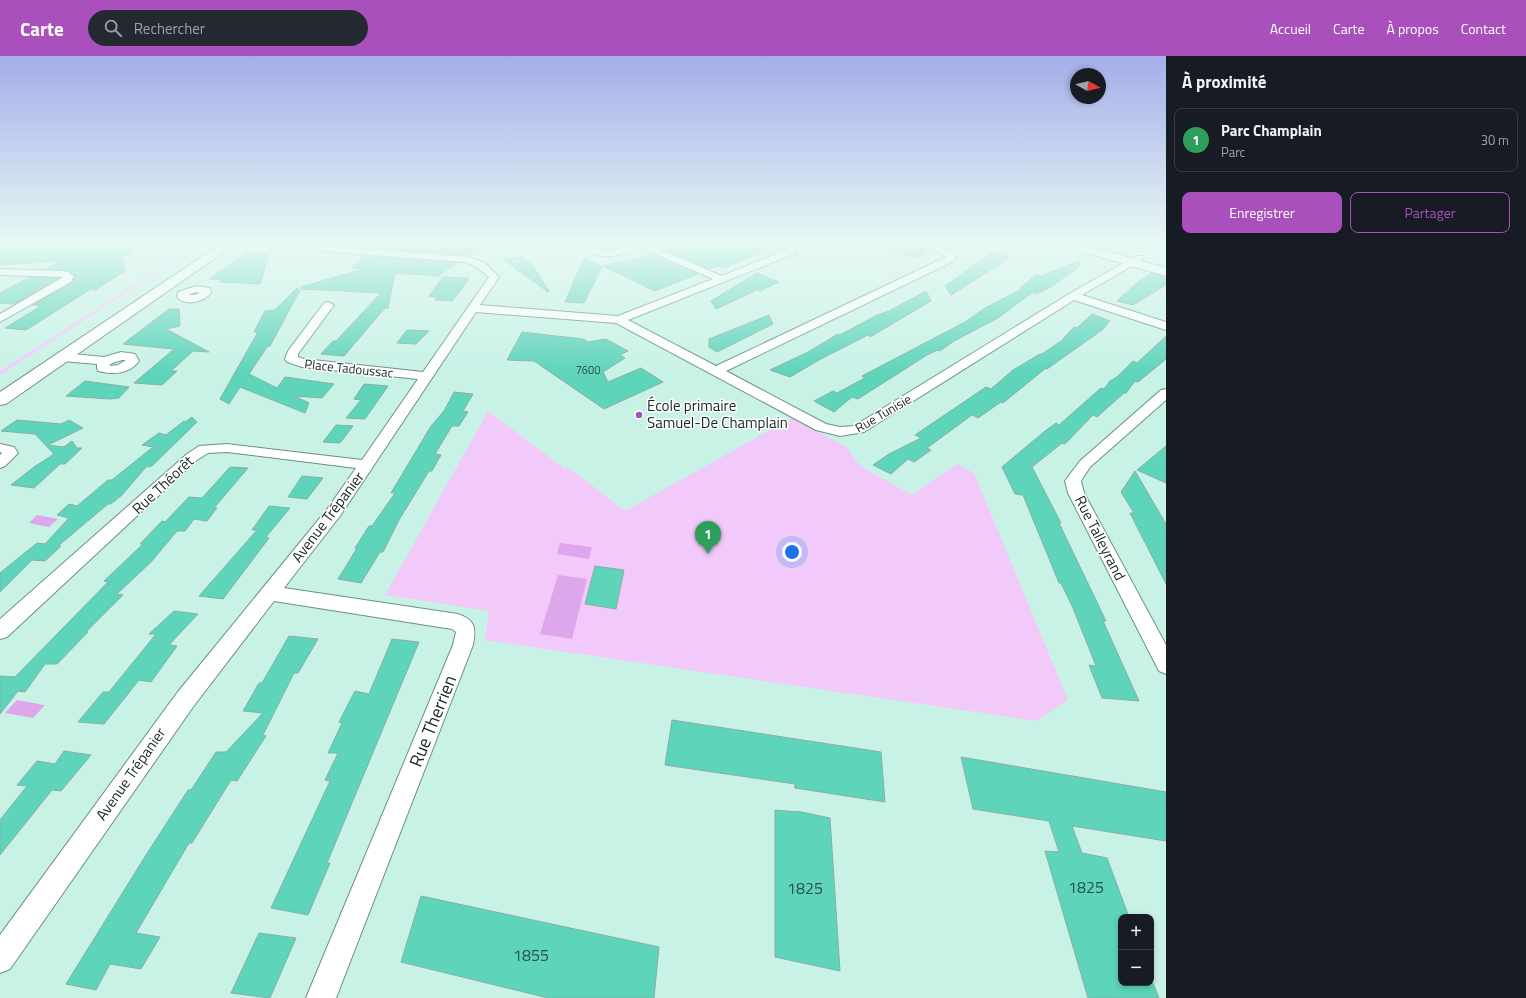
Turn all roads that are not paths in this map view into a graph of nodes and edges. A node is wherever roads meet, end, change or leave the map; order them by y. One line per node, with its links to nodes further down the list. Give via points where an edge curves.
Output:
1 (57, 286): 13 (street)
2 (148, 286): 20 (main road)
3 (167, 286): 8 (main road)
4 (488, 286): 12 (street, Avenue Trépanier)
5 (704, 286): 14 (street)
6 (894, 286): 18 (street)
7 (1091, 286): 10 (street, Rue Tunisie)
8 (160, 291): 9 (street); 16 (main road)
9 (183, 293)
10 (1073, 296): 15 (street); 18 (street, Rue Tunisie, via 859,429 845,432 832,432 821,428)
11 (328, 305): 19 (street, Place Tadoussac, via 292,354 291,359 302,363)
12 (473, 308): 14 (street, Rue Tunisie); 19 (street, Avenue Trépanier)
13 (0, 319)
14 (619, 320): 18 (street, Rue Tunisie)
15 (1166, 326)
16 (62, 357): 17 (street); 22 (main road)
17 (105, 361)
18 (716, 371)
19 (427, 376): 25 (street, Avenue Trépanier)
20 (0, 383)
21 (1166, 393): 28 (street, Rue Talleyrand, via 1085,464 1073,481 1076,493)
22 (0, 400)
23 (0, 448): 24 (street, via 9,450 10,453)
24 (0, 462)
25 (367, 465): 26 (street, Avenue Trépanier, via 334,512); 27 (street, Rue Théorêt, via 227,448 204,449 192,457)
26 (270, 593): 29 (street, Avenue Trépanier, via 163,728); 30 (street, Rue Therrien, via 458,622 466,630 463,645)
27 (0, 631)
28 (1166, 665)
29 (0, 959)
30 (321, 998)

